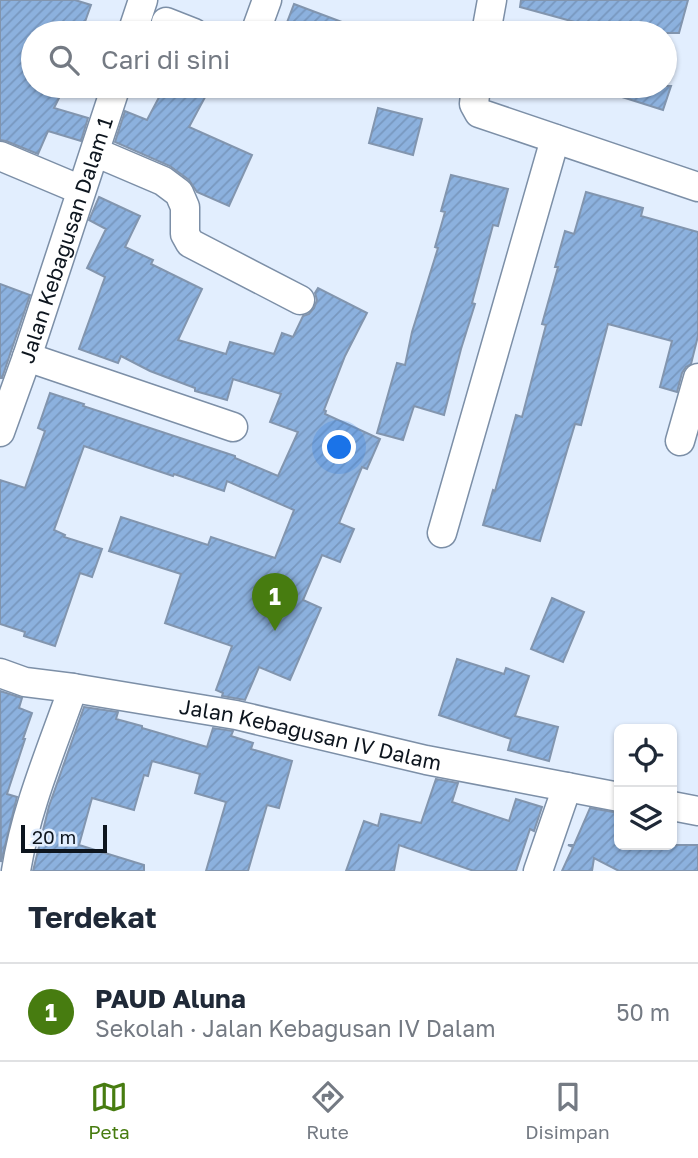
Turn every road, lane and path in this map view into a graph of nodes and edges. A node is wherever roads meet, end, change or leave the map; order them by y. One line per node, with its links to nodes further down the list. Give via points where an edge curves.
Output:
1 (143, 0): 4 (street)
2 (267, 0): 5 (street)
3 (492, 0): 6 (street)
4 (136, 21)
5 (260, 21)
6 (488, 21)
7 (112, 98): 10 (street, Jalan Kebagusan Dalam 1)
8 (475, 98): 9 (street, via 479,113)
9 (555, 139): 12 (street); 20 (street)
10 (95, 152): 13 (street, Jalan Kebagusan Dalam 1); 14 (street, via 179,192 190,243)
11 (0, 156): 13 (street)
12 (698, 186)
13 (81, 190): 15 (street, Jalan Kebagusan Dalam 1)
14 (300, 300)
15 (27, 357): 17 (street); 18 (street, Jalan Kebagusan Dalam 1)
16 (698, 378): 19 (street)
17 (233, 427)
18 (0, 432)
19 (680, 441)
20 (442, 533)
21 (0, 673): 22 (street, Jalan Kebagusan IV Dalam, via 25,682)
22 (73, 688): 23 (street, Jalan Kebagusan IV Dalam, via 236,715); 27 (street, via 22,835)
23 (568, 787): 24 (street, Jalan Kebagusan IV Dalam); 28 (street)
24 (614, 796)
25 (677, 807): 26 (street)
26 (698, 811)
27 (16, 871)
28 (538, 871)

